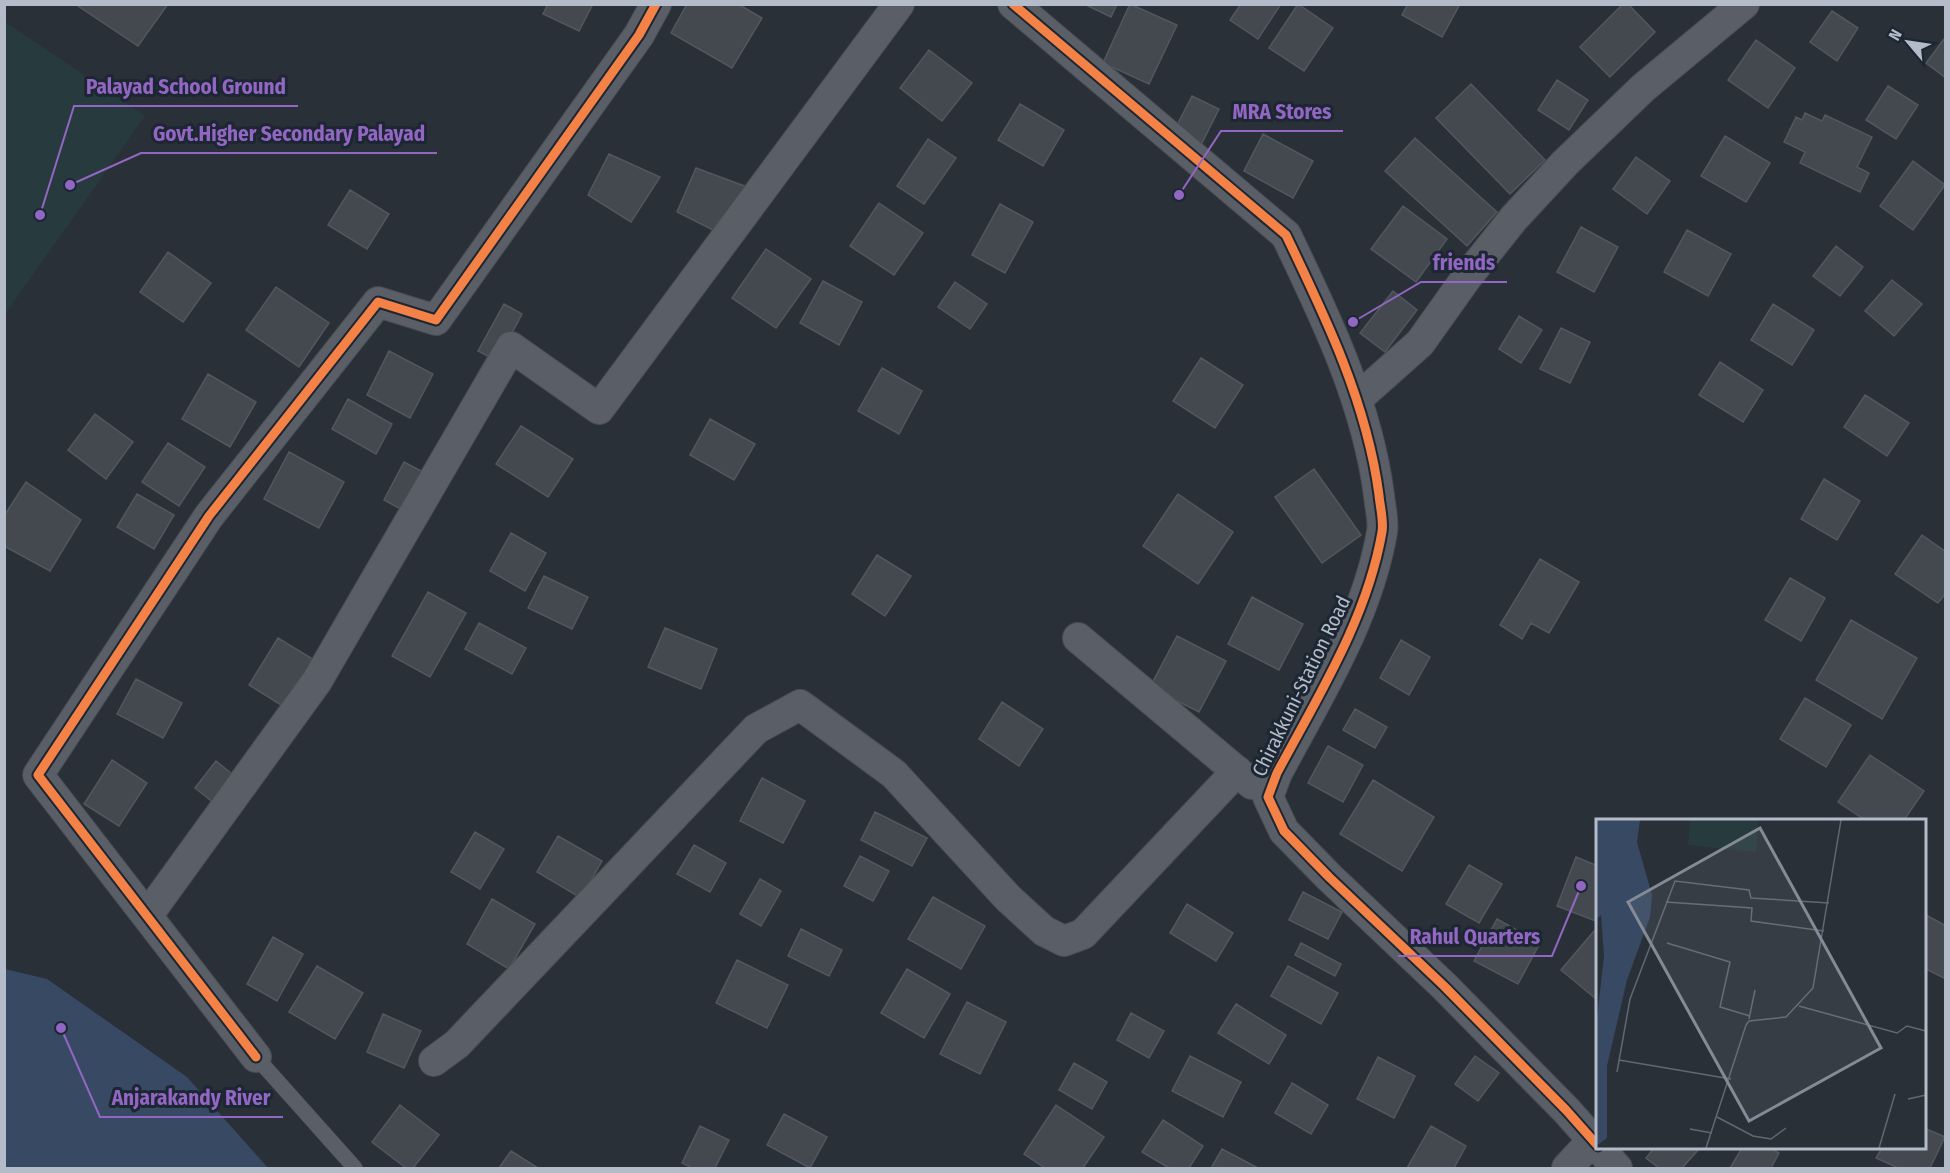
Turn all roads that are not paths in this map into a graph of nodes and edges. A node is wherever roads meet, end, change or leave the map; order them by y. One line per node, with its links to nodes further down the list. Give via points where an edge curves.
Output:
1 (656, 4): 9 (street, via 639,35 436,320 378,302 209,516 38,775)
2 (899, 4): 9 (street, via 599,409 511,347 317,681)
3 (1013, 4): 5 (street, Chirakkuni-Station Road, via 1286,235 1312,287)
4 (1744, 4): 5 (street, via 1643,88 1565,163 1514,218 1420,343)
5 (1357, 399): 8 (street, Chirakkuni-Station Road, via 1375,461 1383,529 1370,581 1350,635)
6 (1078, 638): 7 (street)
7 (1237, 771): 8 (street); 11 (street, via 1083,934 1064,941 1044,931 1008,898 894,774 800,705 756,729 457,1044)
8 (1268, 797): 12 (street, Chirakkuni-Station Road, via 1284,831 1444,986)
9 (147, 916): 10 (street)
10 (256, 1057): 14 (lane)
11 (434, 1060)
12 (1596, 1145): 15 (street)
13 (1600, 1149): 16 (street, Chirakkuni-Station Road)
14 (355, 1168)
15 (1567, 1168)
16 (1617, 1168)

